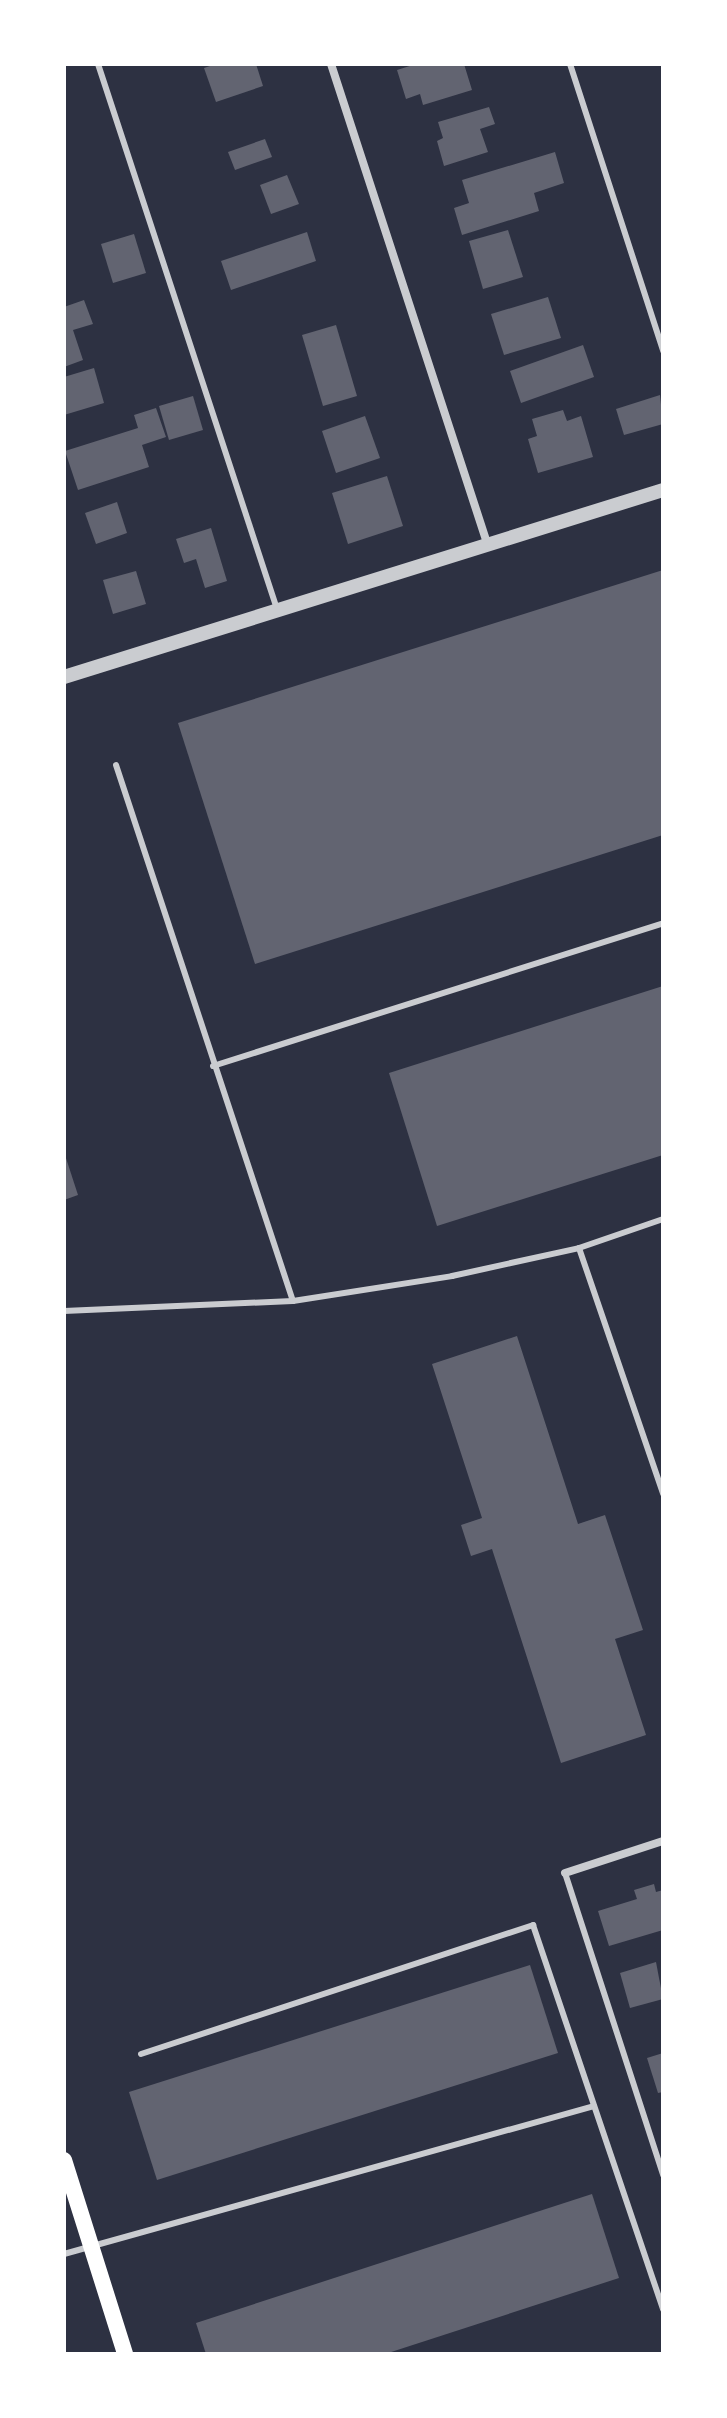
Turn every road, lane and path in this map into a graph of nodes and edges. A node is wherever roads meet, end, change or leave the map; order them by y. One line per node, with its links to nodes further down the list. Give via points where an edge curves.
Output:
1 (98, 64): 7 (lane)
2 (331, 64): 6 (street)
3 (570, 64): 4 (lane)
4 (663, 351)
5 (663, 490): 6 (street)
6 (487, 543): 7 (street)
7 (277, 609): 8 (street)
8 (64, 677)
9 (116, 765): 11 (lane)
10 (663, 923): 11 (lane)
11 (213, 1066): 14 (lane)
12 (663, 1219): 13 (lane)
13 (579, 1248): 14 (lane, via 452,1276); 16 (lane)
14 (293, 1301): 15 (lane)
15 (64, 1311)
16 (663, 1494)
17 (663, 1841): 18 (street)
18 (565, 1873): 22 (lane)
19 (141, 2054): 20 (lane, via 533,1925)
20 (594, 2106): 23 (lane); 25 (lane)
21 (64, 2160): 23 (main road)
22 (663, 2175)
23 (91, 2245): 24 (lane); 26 (main road)
24 (64, 2254)
25 (663, 2310)
26 (125, 2354)

